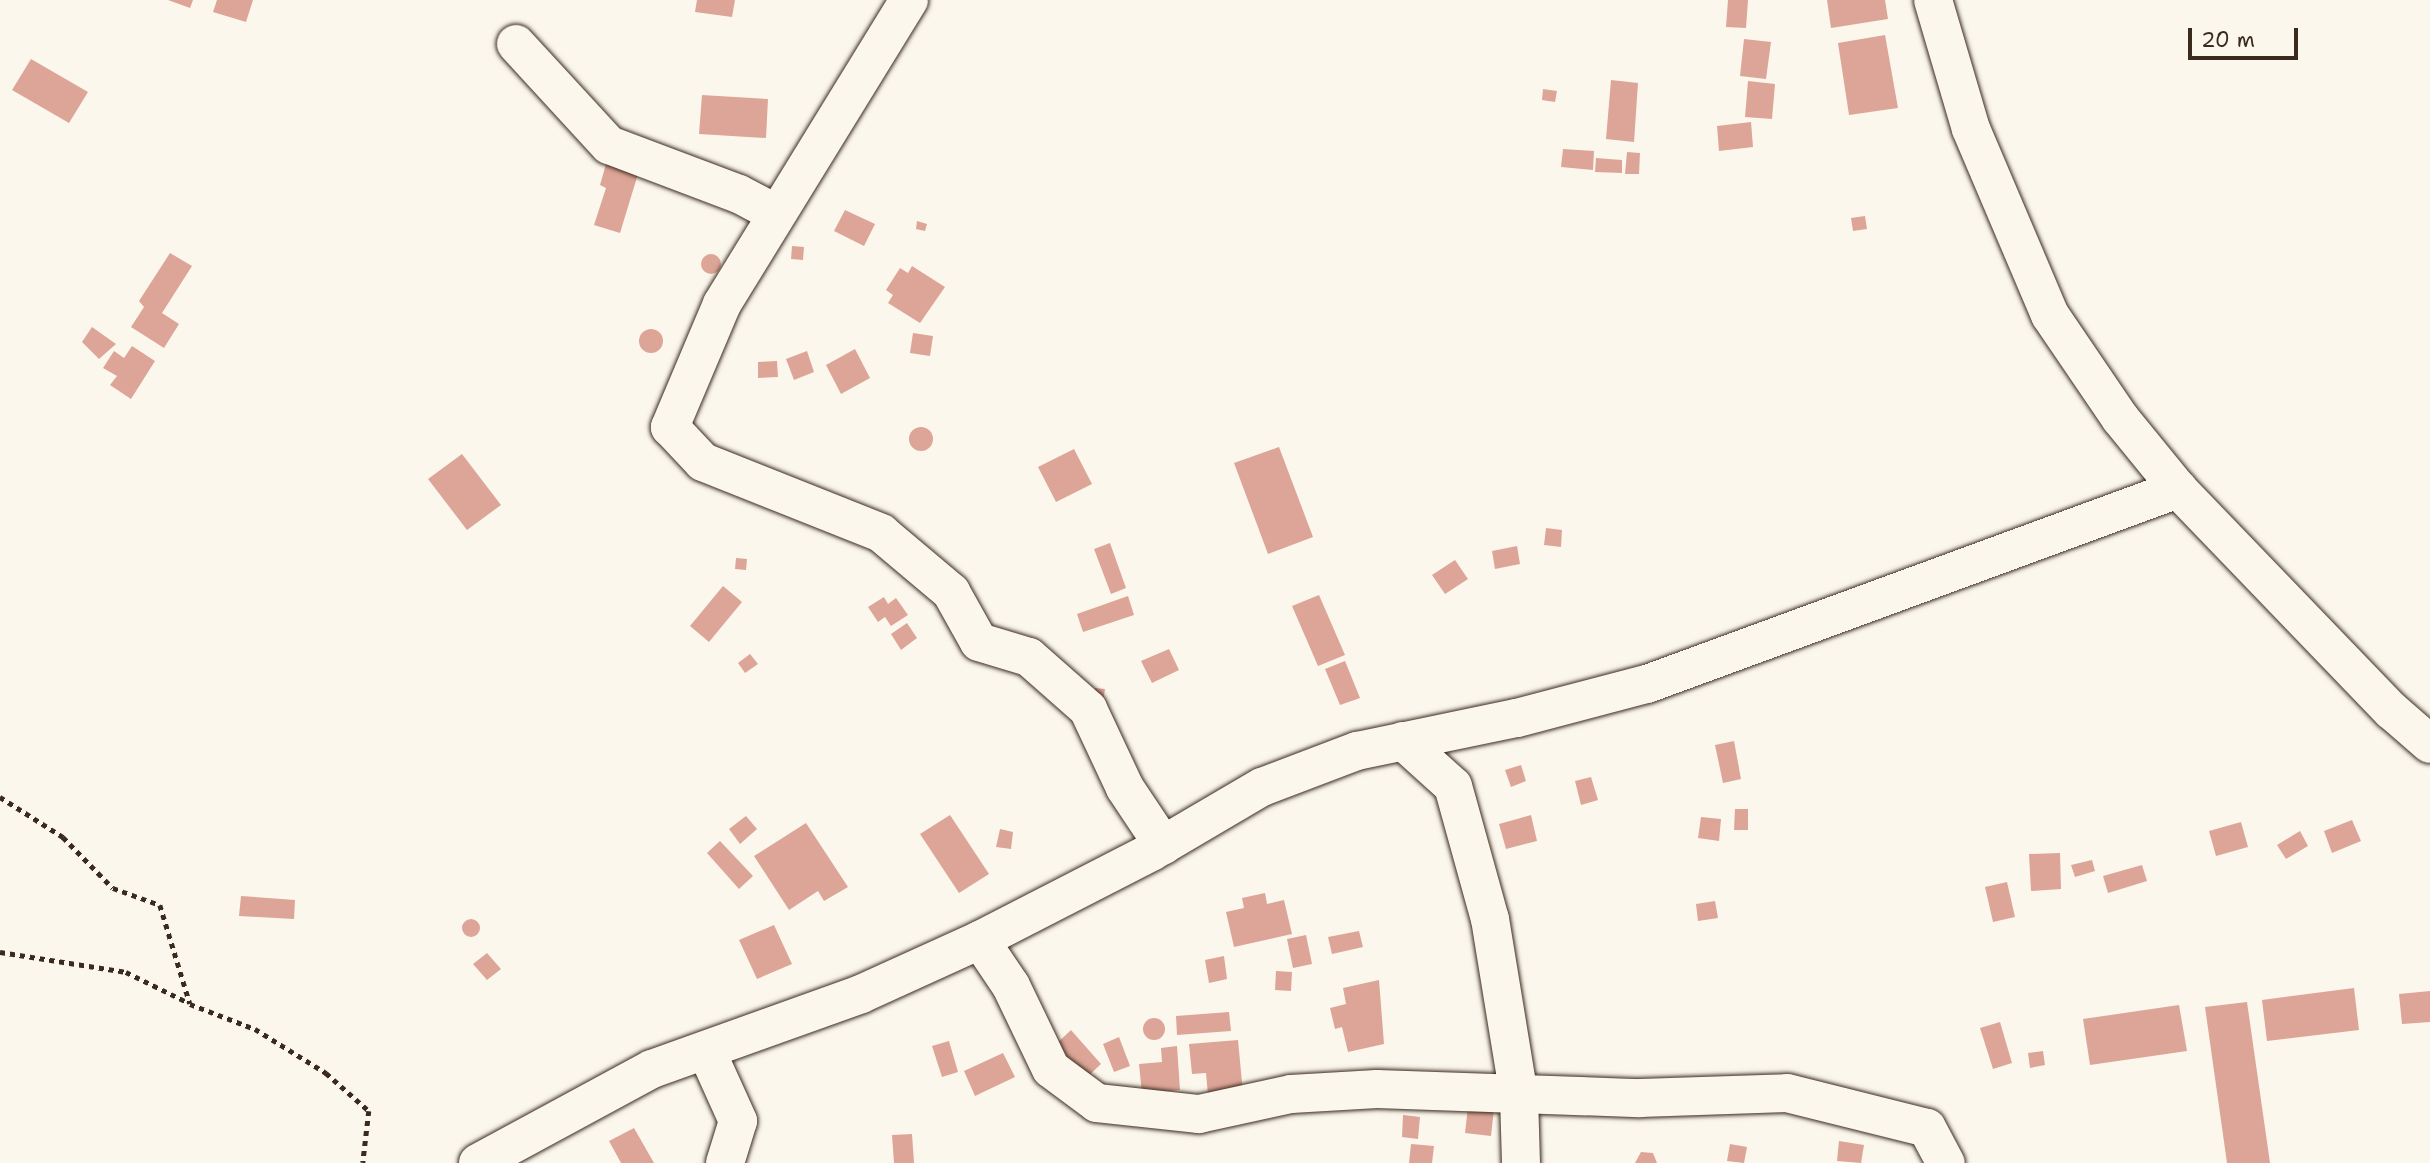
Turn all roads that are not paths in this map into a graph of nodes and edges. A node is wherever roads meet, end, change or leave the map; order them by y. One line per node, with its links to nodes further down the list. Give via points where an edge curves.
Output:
1 (909, 0): 4 (street)
2 (1933, 0): 5 (street, via 1971,129 2050,316 2120,418)
3 (516, 44): 4 (street, via 609,145 739,194)
4 (775, 213): 8 (street, via 722,304 670,426 703,462 880,533 951,592 979,642 1029,657 1088,709 1125,788)
5 (2178, 489): 6 (street, via 1647,684); 7 (street, via 2392,712)
6 (1403, 741): 8 (street, via 1357,751 1262,787); 11 (street, via 1453,786 1490,919)
7 (2430, 744)
8 (1163, 845): 9 (street)
9 (980, 940): 10 (street, via 861,994); 11 (street, via 1011,986 1051,1069 1097,1104 1199,1114 1291,1094 1377,1089)
10 (706, 1050): 12 (street, via 652,1069); 13 (street, via 737,1121)
11 (1519, 1096): 14 (street); 15 (street, via 1787,1093 1927,1128)
12 (478, 1163)
13 (725, 1163)
14 (1521, 1163)
15 (1946, 1163)

